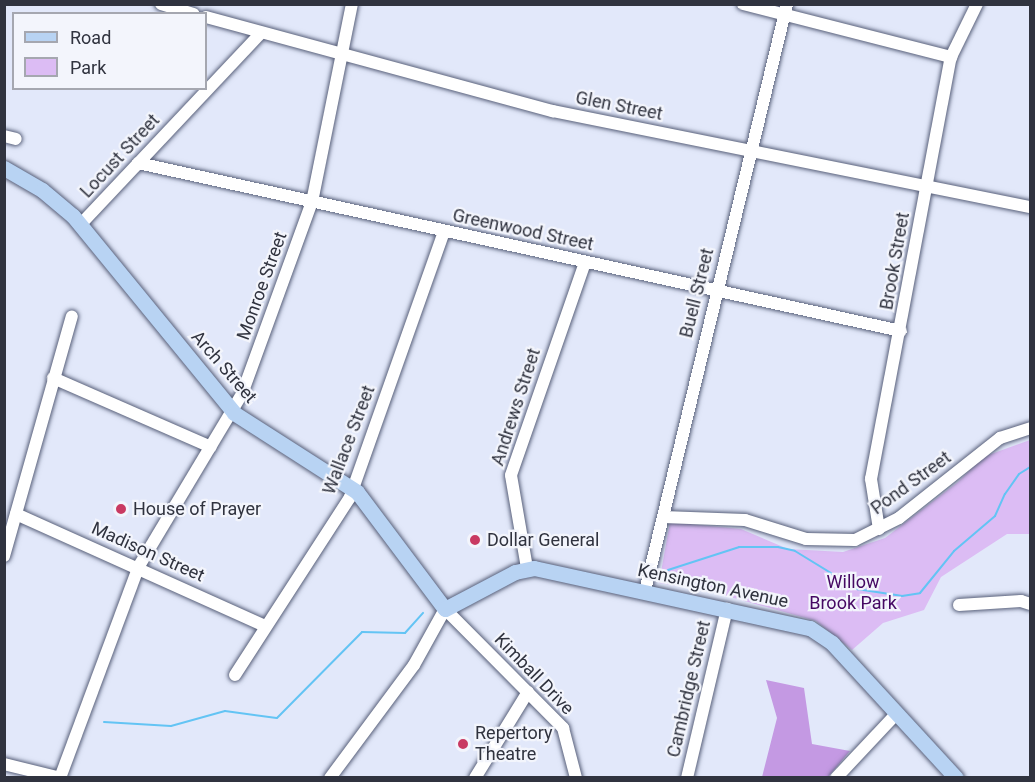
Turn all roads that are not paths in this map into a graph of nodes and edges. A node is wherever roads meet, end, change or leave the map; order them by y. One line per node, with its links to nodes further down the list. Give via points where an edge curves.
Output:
1 (161, 4): 6 (street)
2 (352, 4): 9 (street, Monroe Street)
3 (743, 4): 5 (street)
4 (977, 4): 10 (street, Brook Street)
5 (785, 10): 10 (street); 11 (street, Buell Street)
6 (187, 12)
7 (207, 17): 8 (street, Glen Street)
8 (261, 33): 9 (street, Glen Street); 12 (street, Locust Street)
9 (344, 54): 11 (street, Glen Street, via 553,111); 15 (street, Monroe Street)
10 (951, 57): 14 (street, Brook Street)
11 (752, 150): 14 (street, Glen Street); 20 (street, Buell Street)
12 (138, 163): 15 (street, Greenwood Street); 17 (street, Locust Street)
13 (4, 168): 17 (main road, Arch Street, via 47,193)
14 (928, 186): 16 (street, Glen Street); 22 (street, Brook Street)
15 (312, 202): 18 (street, Greenwood Street); 24 (street, Monroe Street)
16 (1030, 207)
17 (80, 225): 24 (main road, Arch Street)
18 (444, 232): 19 (street, Greenwood Street); 27 (street, Wallace Street)
19 (585, 262): 20 (street, Greenwood Street); 33 (street, Andrews Street, via 511,476)
20 (715, 292): 22 (street, Greenwood Street); 29 (street, Buell Street)
21 (72, 316): 23 (street)
22 (901, 331): 30 (street, Brook Street, via 871,479)
23 (53, 378): 26 (street); 28 (street)
24 (233, 412): 26 (street, Monroe Street); 27 (main road, Arch Street)
25 (1030, 428): 30 (street, Pond Street, via 1000,438 899,518)
26 (211, 447): 32 (street, Monroe Street)
27 (353, 489): 37 (main road, Arch Street); 39 (street, Wallace Street)
28 (16, 514): 31 (street); 32 (street, Madison Street)
29 (663, 517): 30 (street, Pond Street, via 746,520 820,542 855,540); 34 (street, Buell Street)
30 (879, 529)
31 (4, 556)
32 (139, 566): 39 (street, Madison Street); 44 (street, Monroe Street)
33 (527, 568): 34 (main road, Kensington Avenue); 37 (main road)
34 (645, 591): 38 (main road, Kensington Avenue)
35 (1030, 604): 36 (street, via 1021,601)
36 (959, 605)
37 (445, 609): 41 (street, Kimball Drive); 45 (street, via 414,665)
38 (727, 609): 42 (main road, Kensington Avenue, via 818,631); 48 (street, Cambridge Street)
39 (265, 626): 40 (street, Wallace Street)
40 (235, 675)
41 (528, 692): 46 (street); 47 (street, Kimball Drive, via 563,728)
42 (897, 713): 49 (street); 50 (main road, Kensington Avenue)
43 (4, 764): 44 (street)
44 (60, 777)
45 (330, 777)
46 (475, 777)
47 (576, 777)
48 (687, 777)
49 (836, 777)
50 (956, 777)

